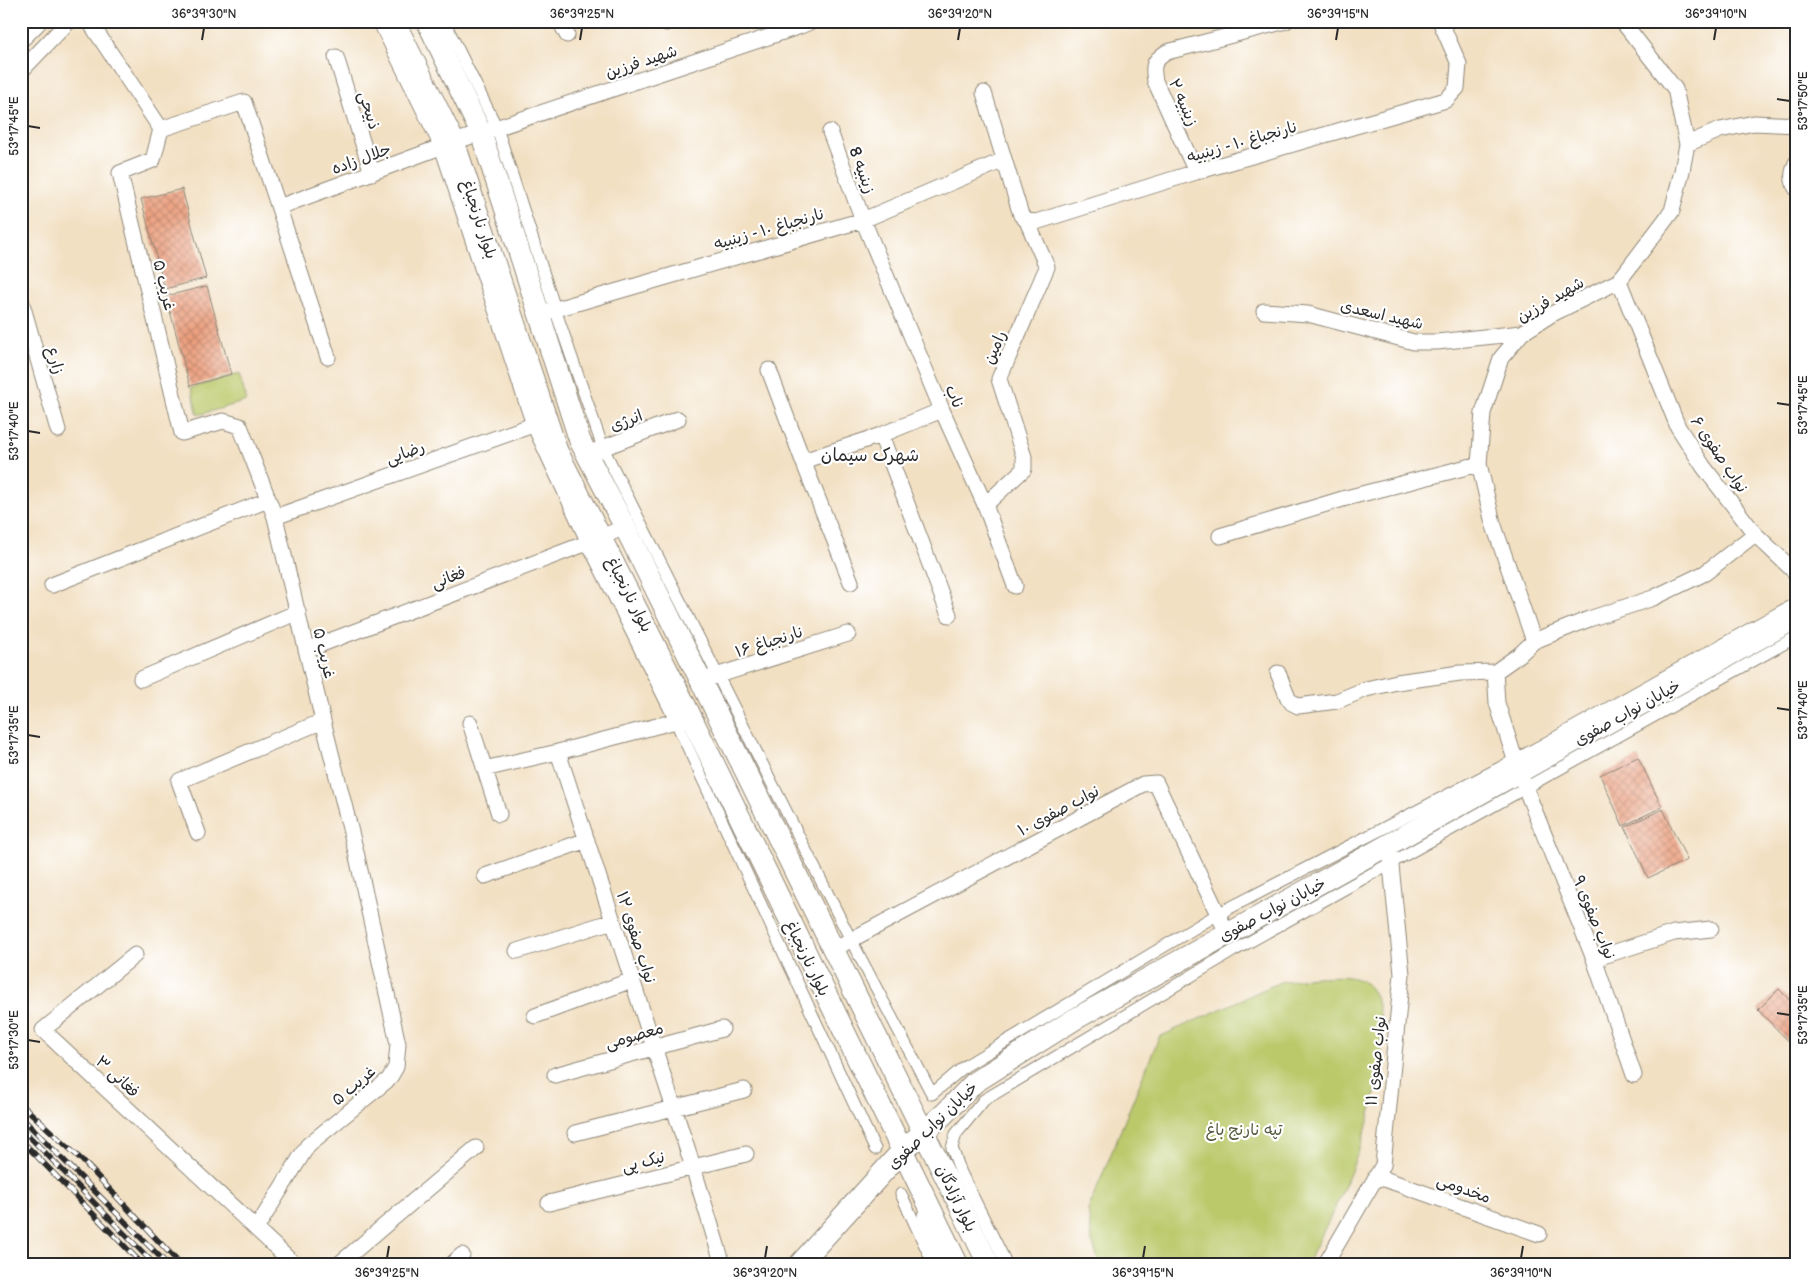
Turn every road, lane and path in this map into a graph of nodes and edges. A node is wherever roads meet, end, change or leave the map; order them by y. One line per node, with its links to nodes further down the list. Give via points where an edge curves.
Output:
1 (34, 21): 12 (main road)
2 (69, 21): 14 (street)
3 (378, 21): 21 (street)
4 (394, 21): 21 (main road, بلوار نارنجباغ)
5 (427, 21): 18 (main road, بلوار نارنجباغ)
6 (444, 21): 18 (street)
7 (812, 21): 18 (street, شهید فرزین)
8 (1286, 21): 24 (street, زینبیه ۲, via 1166,52 1157,58 1153,68 1154,81)
9 (1440, 21): 24 (street, نارنجباغ ۱۰ - زینبیه, via 1459,64 1457,88 1446,100)
10 (1622, 21): 20 (street, شهید فرزین, via 1675,89)
11 (90, 22): 17 (street)
12 (21, 34)
13 (336, 57): 25 (street, ذبیحی)
14 (21, 72)
15 (984, 93): 22 (street)
16 (1796, 125): 20 (street, via 1754,123 1720,130)
17 (161, 129): 27 (street, via 244,102); 45 (street, غریب ۵, via 154,160 120,173 182,433 224,421 240,426)
18 (489, 130): 21 (street, شهید فرزین); 32 (main road, بلوار نارنجباغ)
19 (830, 132): 28 (street, زینبیه 8)
20 (1687, 144): 30 (street, شهید فرزین, via 1672,211)
21 (447, 145): 25 (street, جلال زاده); 39 (main road, بلوار نارنجباغ)
22 (1004, 160): 28 (street, نارنجباغ ۱۰ - زینبیه); 29 (street, via 1021,215)
23 (1796, 163): 26 (street, via 1792,173)
24 (1196, 172): 29 (street, نارنجباغ ۱۰ - زینبیه, via 1036,222)
25 (372, 173): 27 (street, جلال زاده)
26 (1796, 188)
27 (279, 206): 35 (street)
28 (863, 220): 32 (street, نارنجباغ ۱۰ - زینبیه); 37 (street, ناب)
29 (1027, 221): 46 (street, رامین, via 1047,267 999,378 1024,457 1024,469)
30 (1619, 281): 34 (street, شهید فرزین, via 1552,314); 49 (street, نواب صفوی ۶, via 1678,427)
31 (21, 300): 40 (street, زارع)
32 (547, 311): 42 (main road, بلوار نارنجباغ, via 580,441)
33 (1264, 311): 34 (street, شهید اسعدی, via 1308,314 1414,342)
34 (1522, 333): 44 (street, شهید فرزین, via 1501,358 1483,413)
35 (328, 357)
36 (769, 370): 43 (street)
37 (942, 410): 41 (street); 46 (street, ناب)
38 (678, 419): 42 (street, انرژی)
39 (540, 423): 47 (street, رضایی); 51 (main road, بلوار نارنجباغ, via 557,451)
40 (58, 430)
41 (881, 434): 43 (street); 58 (street)
42 (595, 451): 48 (main road, بلوار نارنجباغ); 66 (street)
43 (803, 461): 53 (street)
44 (1479, 464): 50 (street, via 1346,498); 62 (street, شهید فرزین, via 1493,523)
45 (268, 500): 47 (street, غریب ۵); 54 (street)
46 (984, 505): 55 (street, ناب)
47 (275, 517): 57 (street, غریب ۵)
48 (625, 527): 51 (street, فغانی); 66 (main road, بلوار نارنجباغ)
49 (1755, 534): 52 (street, نواب صفوی ۶); 62 (street, via 1705,573 1653,598)
50 (1220, 536)
51 (594, 540): 63 (street, فغانی); 68 (main road, بلوار نارنجباغ)
52 (1796, 573)
53 (852, 582)
54 (52, 585)
55 (1015, 586)
56 (1796, 602): 73 (street)
57 (298, 612): 63 (street, غریب ۵); 67 (street)
58 (949, 615)
59 (1796, 618): 73 (main road, خیابان نواب صفوی)
60 (848, 634): 66 (street, نارنجباغ ۱۶)
61 (1796, 637): 73 (street)
62 (1534, 641): 64 (street)
63 (306, 650): 69 (street, غریب ۵)
64 (1495, 672): 65 (street, via 1460,673 1397,682 1366,689 1337,701 1298,706 1288,698); 73 (street, نواب صفوی ۹, via 1497,703)
65 (1278, 673)
66 (709, 678): 83 (main road, بلوار نارنجباغ)
67 (141, 679)
68 (684, 719): 71 (street); 98 (street); 99 (main road, بلوار نارنجباغ)
69 (323, 721): 75 (street, via 179,781); 105 (street, غریب ۵, via 356,852 398,1044 396,1067 389,1079 308,1145)
70 (470, 723): 72 (street)
71 (558, 752): 72 (street); 76 (street, نواب صفوی ۱۲)
72 (484, 769): 74 (street)
73 (1520, 773): 77 (main road, خیابان نواب صفوی); 79 (street); 86 (street, نواب صفوی ۹)
74 (499, 814)
75 (198, 832)
76 (587, 840): 78 (street); 80 (street, نواب صفوی ۱۲)
77 (1390, 854): 82 (main road, خیابان نواب صفوی); 102 (street, نواب صفوی ۱۱, via 1402,974 1383,1165); 115 (street, via 984,1100 956,1134 952,1148)
78 (485, 876)
79 (1218, 914): 82 (street, نواب صفوی ۱۰); 83 (street, نواب صفوی ۱۰, via 1156,784 1143,784); 83 (street, via 964,1066 932,1094)
80 (613, 921): 84 (street); 87 (street, نواب صفوی ۱۲)
81 (1711, 929): 86 (street, via 1674,933)
82 (1227, 933): 95 (main road, خیابان نواب صفوی, via 1075,1019 975,1082)
83 (841, 945): 95 (main road, بلوار نارنجباغ)
84 (517, 951)
85 (135, 955): 105 (street, فغانی ۳, via 43,1030)
86 (1594, 959): 92 (street, نواب صفوی ۹)
87 (632, 980): 88 (street); 90 (street, نواب صفوی ۱۲)
88 (535, 1016)
89 (722, 1029): 90 (street, معصومی)
90 (654, 1047): 91 (street, معصومی); 94 (street, نواب صفوی ۱۲)
91 (555, 1075)
92 (1634, 1075)
93 (744, 1090): 94 (street)
94 (674, 1108): 96 (street); 101 (street, نواب صفوی ۱۲)
95 (923, 1132): 99 (main road, خیابان نواب صفوی); 114 (main road, بلوار آزادگان)
96 (575, 1133)
97 (476, 1148): 108 (street)
98 (875, 1149)
99 (902, 1151): 103 (main road, بلوار آزادگان); 110 (main road, خیابان نواب صفوی)
100 (746, 1154): 101 (street, نیک پی)
101 (693, 1167): 104 (street, نیک پی); 109 (street, نواب صفوی ۱۲)
102 (1376, 1176): 106 (street, مخدومی); 116 (street, نواب صفوی ۱۱)
103 (910, 1191): 111 (street); 112 (street, via 920,1201); 113 (main road, بلوار آزادگان)
104 (549, 1203)
105 (256, 1229): 107 (street)
106 (1539, 1234)
107 (294, 1265)
108 (338, 1265)
109 (723, 1265)
110 (799, 1265)
111 (934, 1265)
112 (941, 1265)
113 (958, 1265)
114 (989, 1265)
115 (1007, 1265)
116 (1325, 1265)

